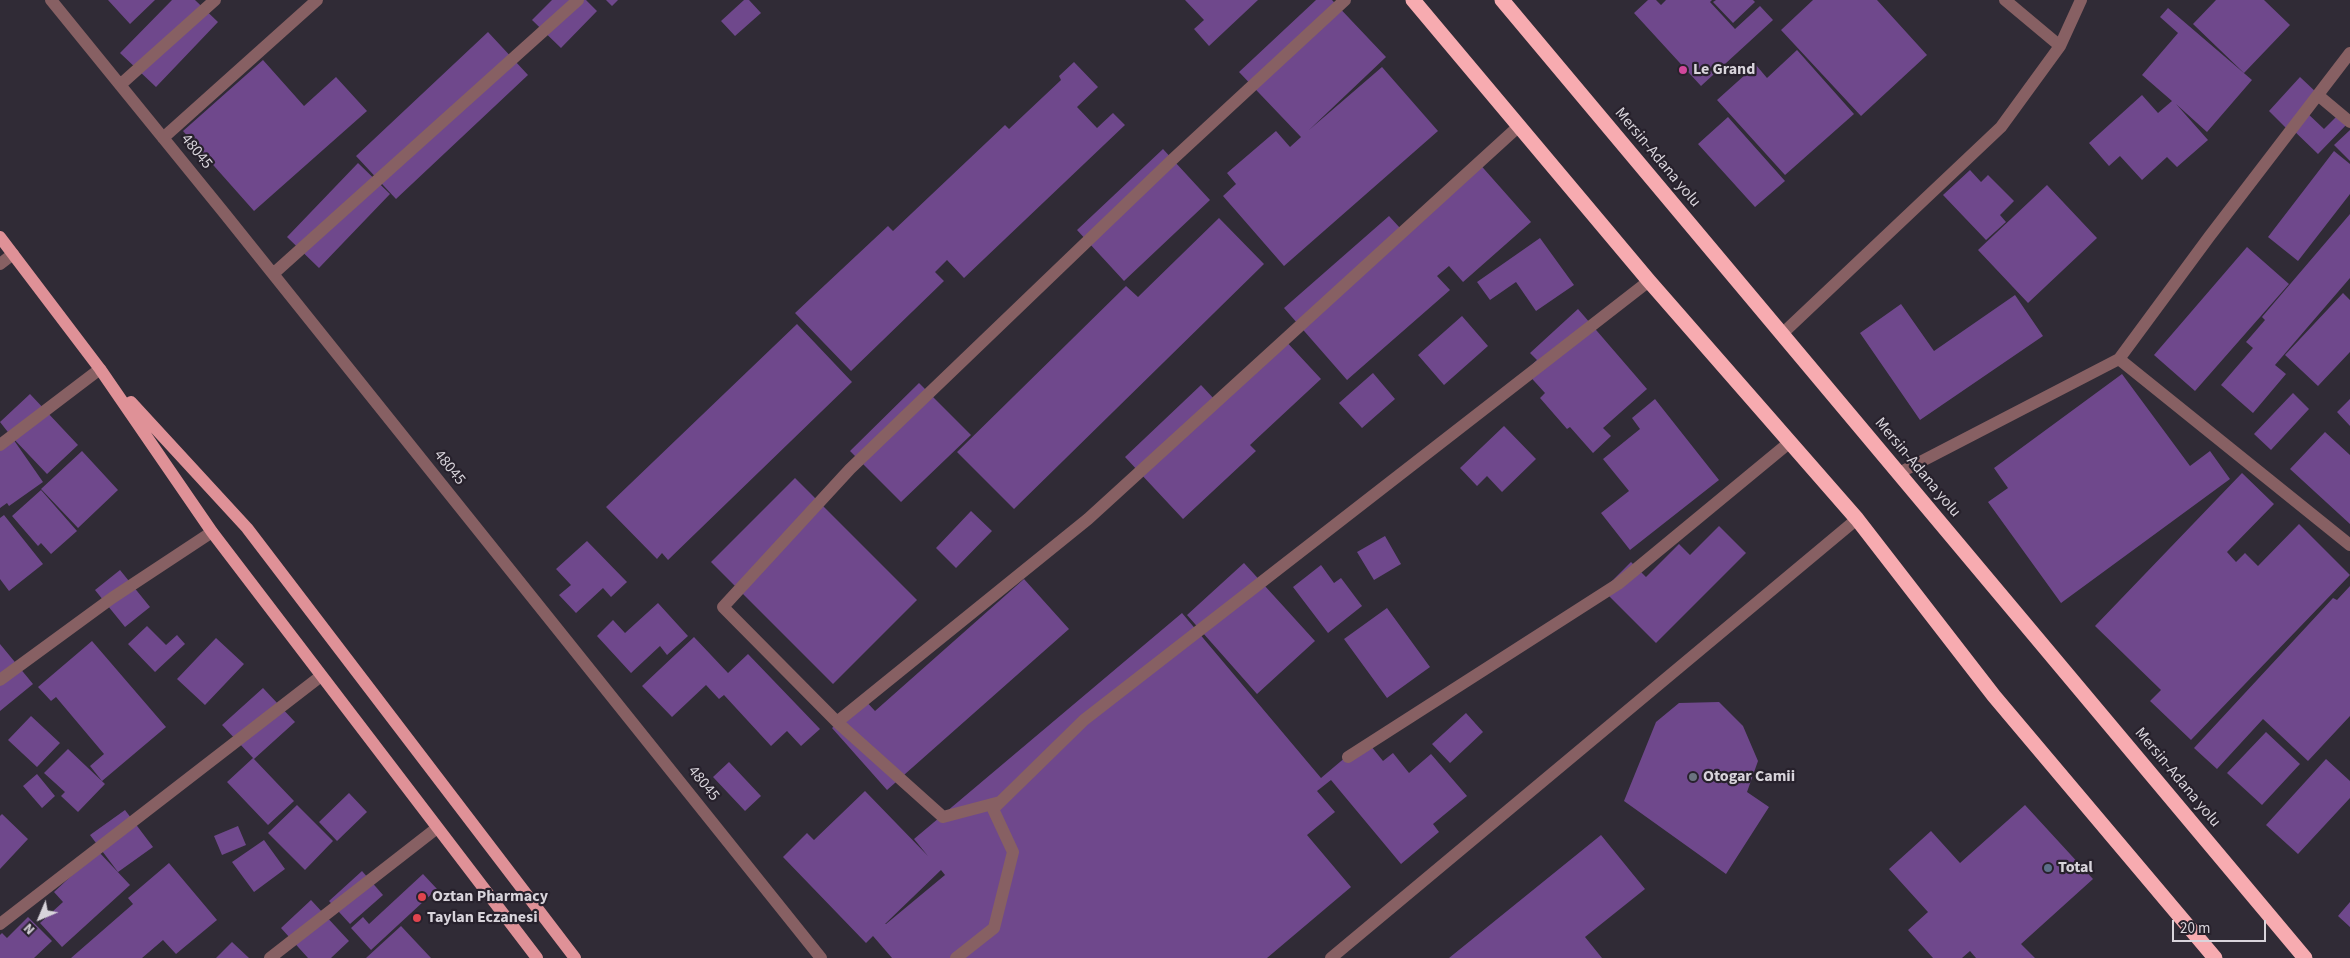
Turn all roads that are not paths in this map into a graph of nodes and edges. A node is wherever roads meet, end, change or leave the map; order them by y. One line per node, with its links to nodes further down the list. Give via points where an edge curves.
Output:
1 (51, 0): 12 (street, 48045)
2 (215, 0): 12 (street)
3 (317, 0): 16 (street)
4 (578, 0): 20 (street)
5 (1345, 0): 33 (street, via 1173,159 850,469 723,607)
6 (1413, 0): 15 (highway)
7 (1502, 0): 22 (highway, Mersin-Adana yolu)
8 (2005, 0): 10 (street)
9 (2081, 0): 10 (street)
10 (2060, 46): 22 (street, via 2001,127)
11 (2350, 53): 13 (street)
12 (120, 85): 16 (street, 48045)
13 (2319, 96): 14 (street); 23 (street)
14 (2350, 122)
15 (1519, 126): 21 (highway); 33 (street, via 1088,519)
16 (163, 138): 20 (street, 48045)
17 (0, 237): 18 (main road)
18 (13, 254): 19 (street); 24 (main road)
19 (0, 264)
20 (273, 274): 41 (street, 48045)
21 (1649, 281): 25 (highway); 35 (street, via 1084,720)
22 (1782, 334): 27 (highway, Mersin-Adana yolu)
23 (2119, 359): 27 (street); 30 (street)
24 (100, 369): 26 (street); 29 (main road); 40 (main road, via 247,528)
25 (1790, 442): 28 (highway); 34 (street, via 1618,584)
26 (0, 445)
27 (1898, 473): 45 (highway, Mersin-Adana yolu)
28 (1857, 519): 43 (street); 44 (highway, via 1994,696)
29 (212, 532): 31 (main road); 32 (street, via 112,598)
30 (2350, 545)
31 (321, 676): 36 (main road); 37 (street)
32 (0, 680)
33 (837, 722): 35 (street, via 943,818)
34 (1348, 757)
35 (1000, 802): 42 (street, via 994,809 1013,852 994,928)
36 (438, 828): 38 (street); 39 (main road)
37 (0, 924)
38 (270, 958)
39 (538, 958)
40 (575, 958)
41 (821, 958)
42 (956, 958)
43 (1331, 958)
44 (2215, 958)
45 (2306, 958)

